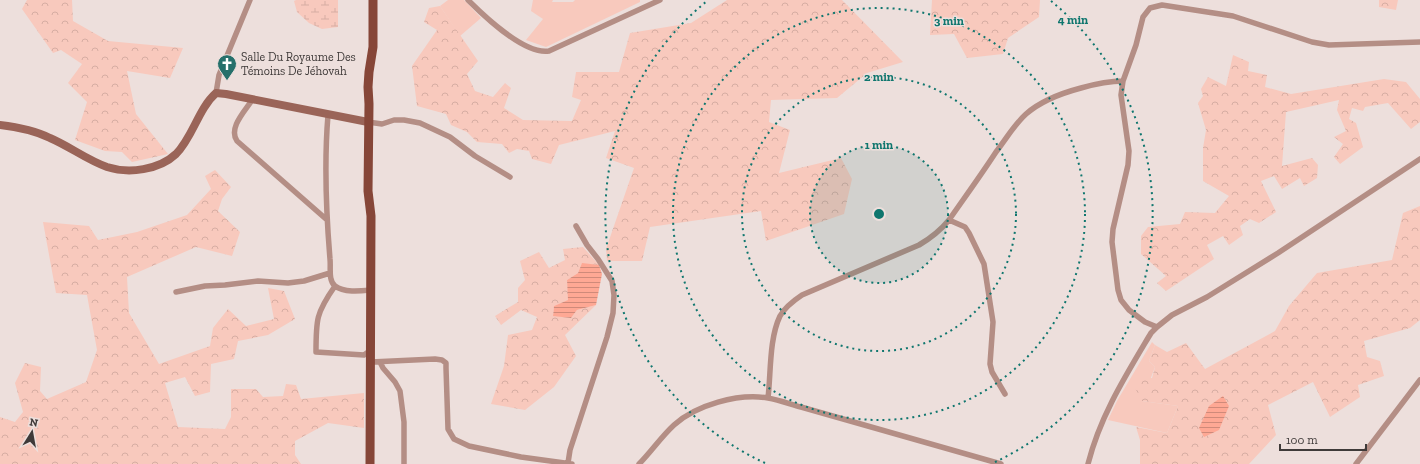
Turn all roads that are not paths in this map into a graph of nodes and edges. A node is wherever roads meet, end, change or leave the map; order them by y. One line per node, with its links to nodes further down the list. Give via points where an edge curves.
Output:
1 (250, 0): 7 (street, via 219,75)
2 (373, 0): 10 (main road, via 373,47 368,72)
3 (468, 0): 4 (street, via 496,26 534,50 542,52)
4 (660, 0)
5 (1420, 42): 6 (street, via 1329,45 1312,42 1233,16 1162,5 1150,8 1143,17)
6 (1123, 81): 15 (street, via 1101,83 1065,93 1027,114 1013,128); 21 (street, via 1122,95 1129,151 1113,229 1114,267 1118,290 1129,310)
7 (216, 93): 8 (main road); 11 (main road, via 210,98 189,136 176,153 157,166 143,169 108,167 33,131)
8 (252, 100): 9 (main road); 14 (street, via 236,124 234,136 237,141)
9 (328, 115): 10 (main road); 14 (street)
10 (368, 122): 13 (street, via 382,124 399,120 420,123 450,137); 19 (main road)
11 (0, 125)
12 (1420, 160): 21 (street, via 1278,253 1207,297 1172,315)
13 (510, 176)
14 (326, 219): 17 (street)
15 (949, 220): 25 (street, via 965,227 984,264 993,322 990,364); 26 (street, via 932,238 802,295 786,308 780,316 775,332)
16 (576, 226): 29 (street, via 586,245 612,281 614,295 607,337 570,450)
17 (330, 273): 18 (street); 20 (street, via 288,283 258,281 205,286)
18 (335, 286): 19 (street, via 352,291); 22 (street, via 317,319 316,352 364,355)
19 (371, 290): 22 (main road)
20 (176, 292)
21 (1157, 327): 32 (street, via 1118,388 1096,436)
22 (372, 349): 23 (main road)
23 (376, 362): 27 (main road); 28 (street, via 400,391 404,422); 29 (street, via 435,359 446,363 448,429 460,443 521,457)
24 (1420, 380): 33 (street)
25 (1005, 394)
26 (768, 398): 30 (street, via 723,401 705,406 673,426); 31 (street)
27 (370, 464)
28 (404, 464)
29 (570, 464)
30 (639, 464)
31 (1001, 464)
32 (1088, 464)
33 (1356, 464)

